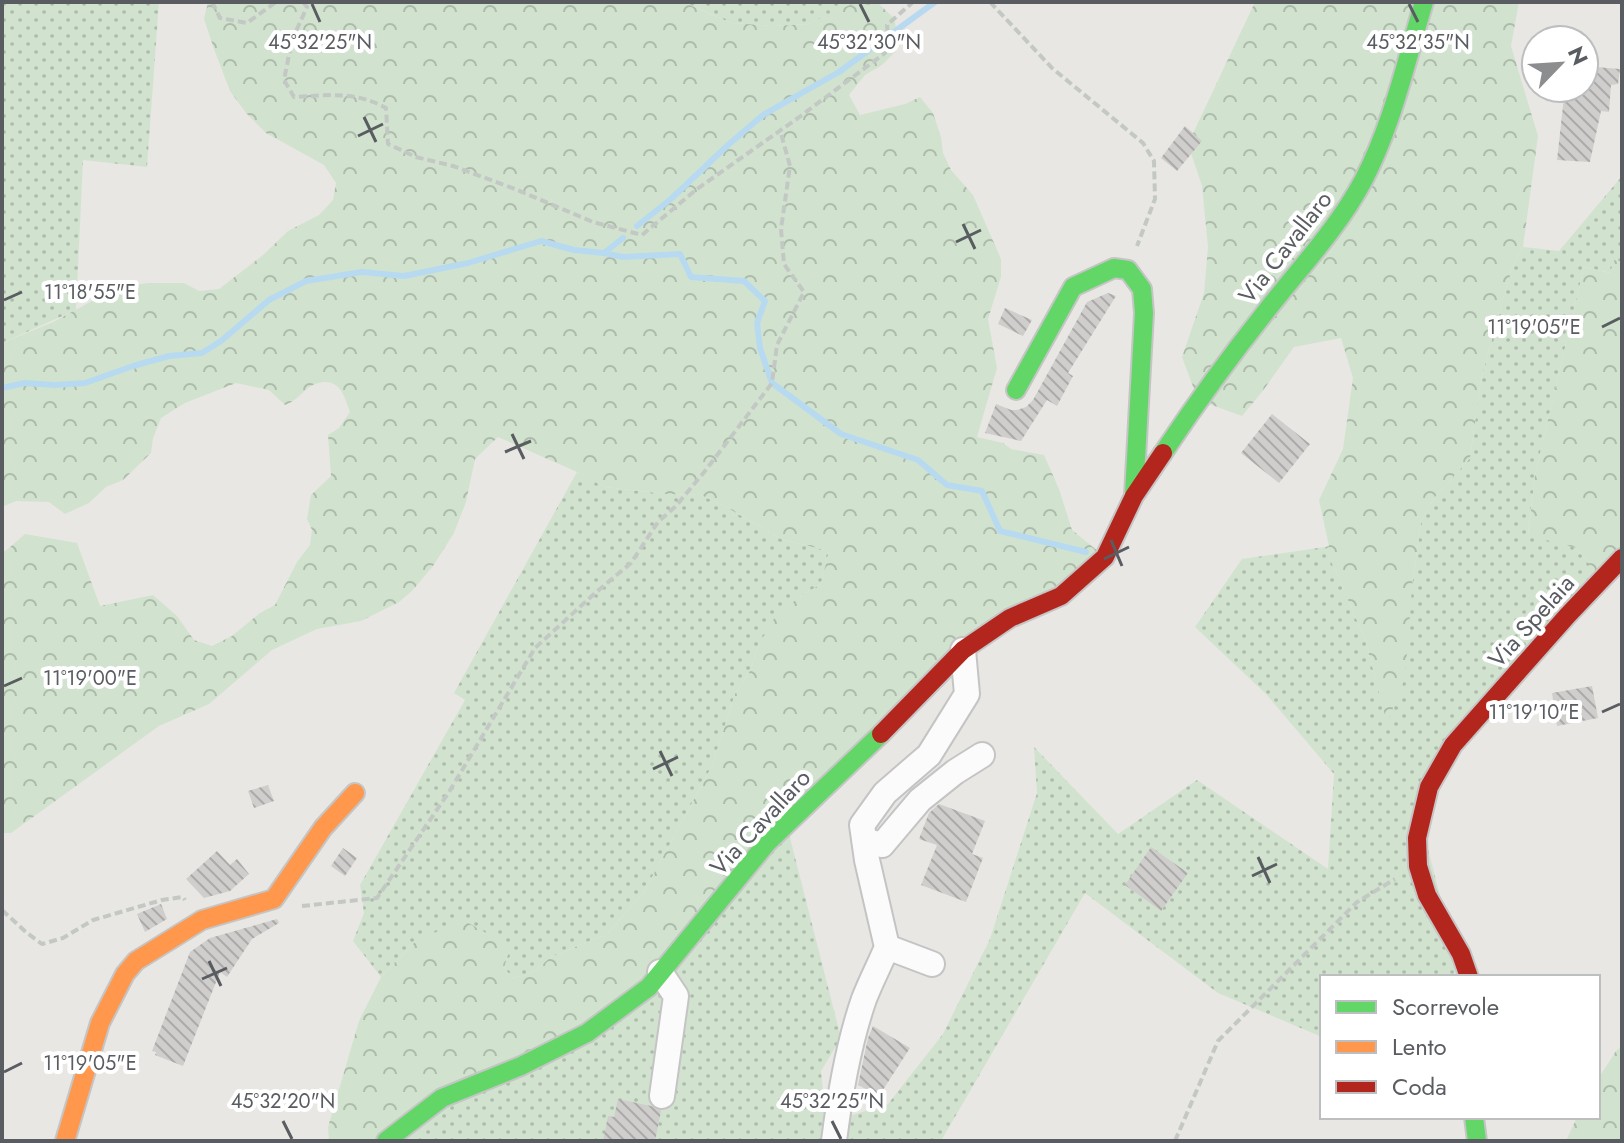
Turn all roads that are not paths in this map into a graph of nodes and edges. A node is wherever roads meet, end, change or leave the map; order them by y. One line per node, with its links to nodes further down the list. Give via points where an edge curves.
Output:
1 (1424, 2): 3 (street, Via Cavallaro, via 1387,126 1361,185 1215,376)
2 (1016, 390): 3 (street, Via Cavallaro, via 1073,287 1114,268 1128,270 1142,289 1144,313)
3 (1134, 496): 5 (street, Via Cavallaro, via 1105,557 1061,596 1010,618)
4 (1622, 558): 12 (street, Via Spelaia, via 1453,745 1429,787 1417,838 1418,866)
5 (963, 650): 8 (street, via 967,694 929,755 885,793 862,825); 11 (street, Via Cavallaro, via 767,843)
6 (982, 755): 8 (street, via 920,800 882,845)
7 (355, 793): 15 (street, via 323,828 274,899 202,920 136,961 125,974 100,1023)
8 (864, 840): 9 (street)
9 (887, 947): 10 (street); 17 (street, via 850,1045)
10 (932, 964)
11 (660, 972): 13 (street, via 676,996); 16 (street, Via Cavallaro, via 649,987 587,1033 442,1098)
12 (1468, 975)
13 (662, 1096)
14 (1474, 1119): 18 (street)
15 (65, 1141)
16 (386, 1141)
17 (834, 1141)
18 (1477, 1141)

